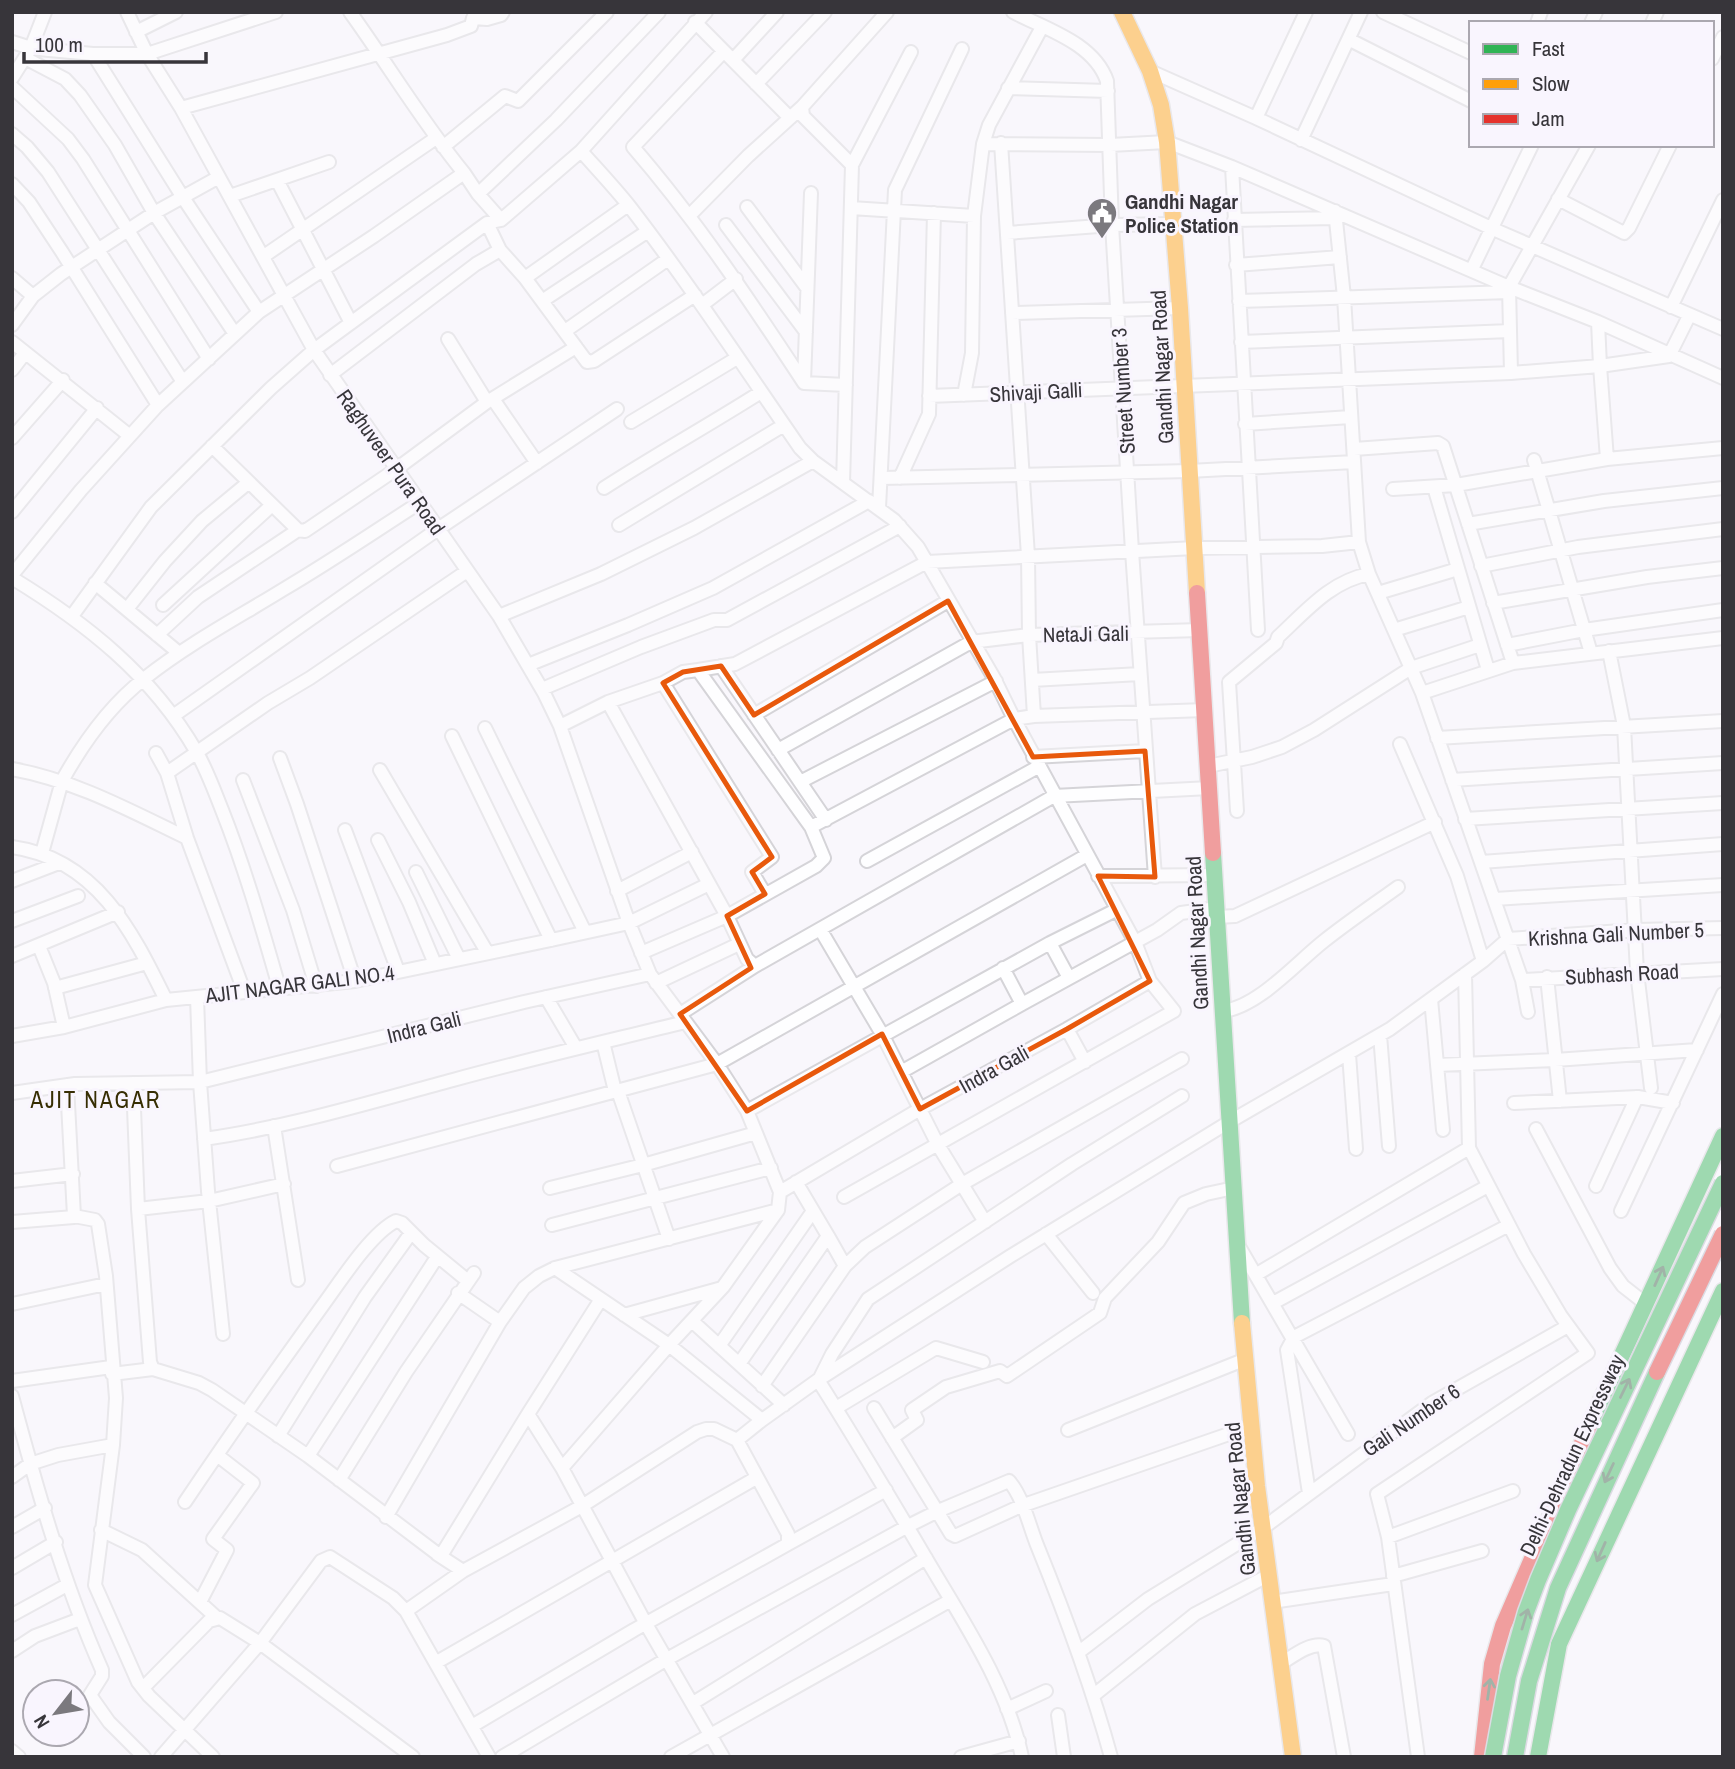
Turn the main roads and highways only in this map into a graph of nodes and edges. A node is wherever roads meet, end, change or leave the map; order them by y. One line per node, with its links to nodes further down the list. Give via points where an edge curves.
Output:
1 (1122, 12): 8 (main road, Gandhi Nagar Road, via 1150,71 1167,142 1246,1359)
2 (1723, 1136): 4 (main road)
3 (1723, 1183): 10 (main road, Delhi-Dehradun Expressway, one-way to 3, bridge, via 1508,1676 1538,1580)
4 (1678, 1234): 6 (main road); 9 (main road, one-way to 4, via 1492,1664 1503,1626)
5 (1723, 1234): 11 (main road, Delhi-Dehradun Expressway, one-way to 11, bridge, via 1558,1588 1530,1681)
6 (1723, 1257)
7 (1723, 1290): 12 (main road, one-way to 12, via 1559,1644)
8 (1293, 1757)
9 (1482, 1757)
10 (1493, 1757)
11 (1516, 1757)
12 (1538, 1757)

